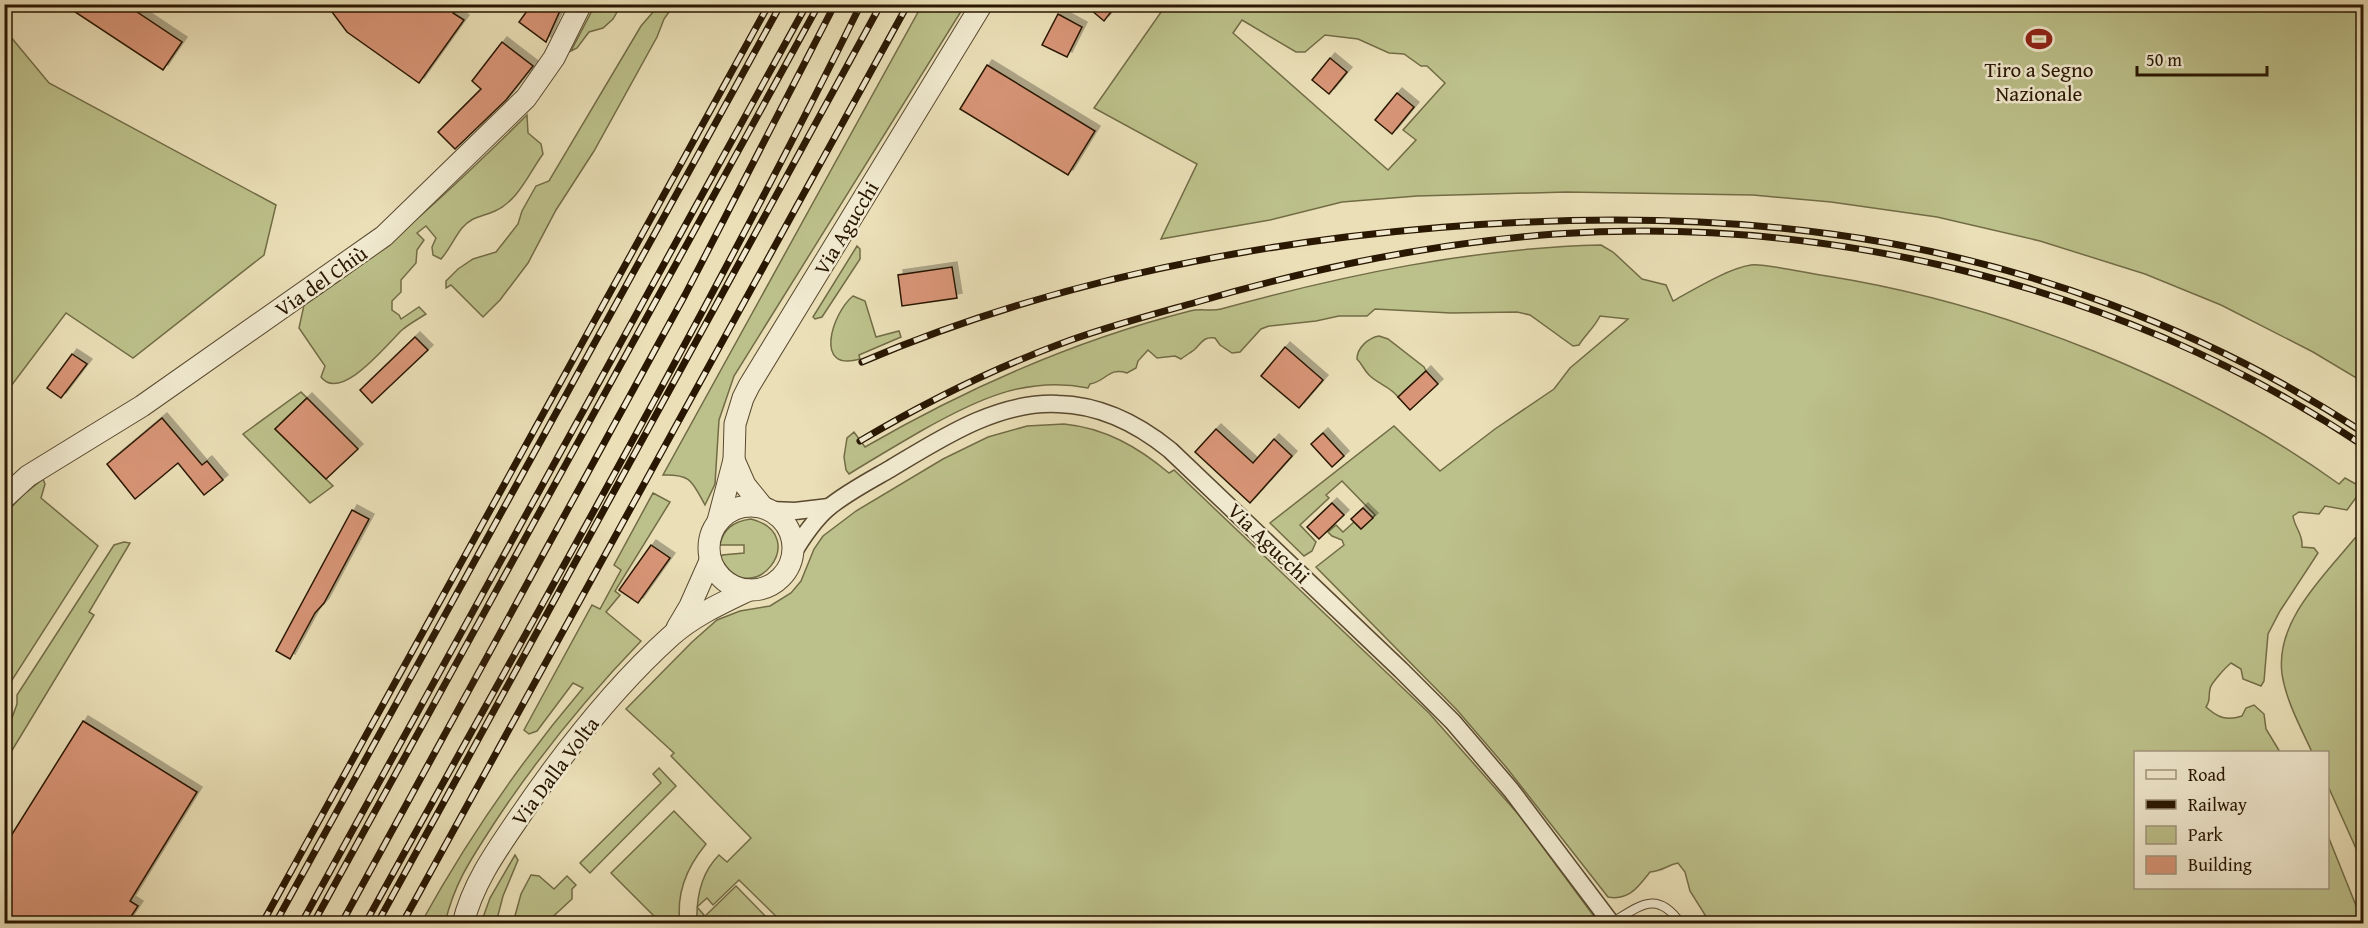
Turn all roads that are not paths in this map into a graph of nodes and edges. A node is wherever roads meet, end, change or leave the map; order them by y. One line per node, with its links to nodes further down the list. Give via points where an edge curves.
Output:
1 (581, 4): 4 (street, Via del Chiù, via 554,58 526,98 384,236 151,400 28,476)
2 (982, 4): 3 (street, Via Agucchi, via 749,386 735,424)
3 (734, 460): 6 (street, Via Agucchi, via 745,485); 7 (street, Via Agucchi)
4 (4, 498)
5 (829, 507): 6 (street, Via Agucchi, via 795,512); 8 (street, Via Agucchi); 12 (street, Via Agucchi, via 924,449 1006,411 1040,404 1074,405 1108,414 1138,428 1170,450 1453,722 1511,790)
6 (767, 508): 7 (street, via 739,506); 8 (street, via 790,531)
7 (718, 520): 9 (street, via 709,538)
8 (792, 555): 10 (street, via 777,581)
9 (710, 561): 10 (street, via 721,579); 11 (street, Via Dalla Volta)
10 (749, 591): 11 (street, Via Dalla Volta, via 712,608)
11 (672, 635): 13 (street, Via Dalla Volta, via 597,715 546,780 484,871)
12 (1611, 923): 14 (lane, via 1641,906 1658,902 1670,909)
13 (463, 924)
14 (1681, 924)

